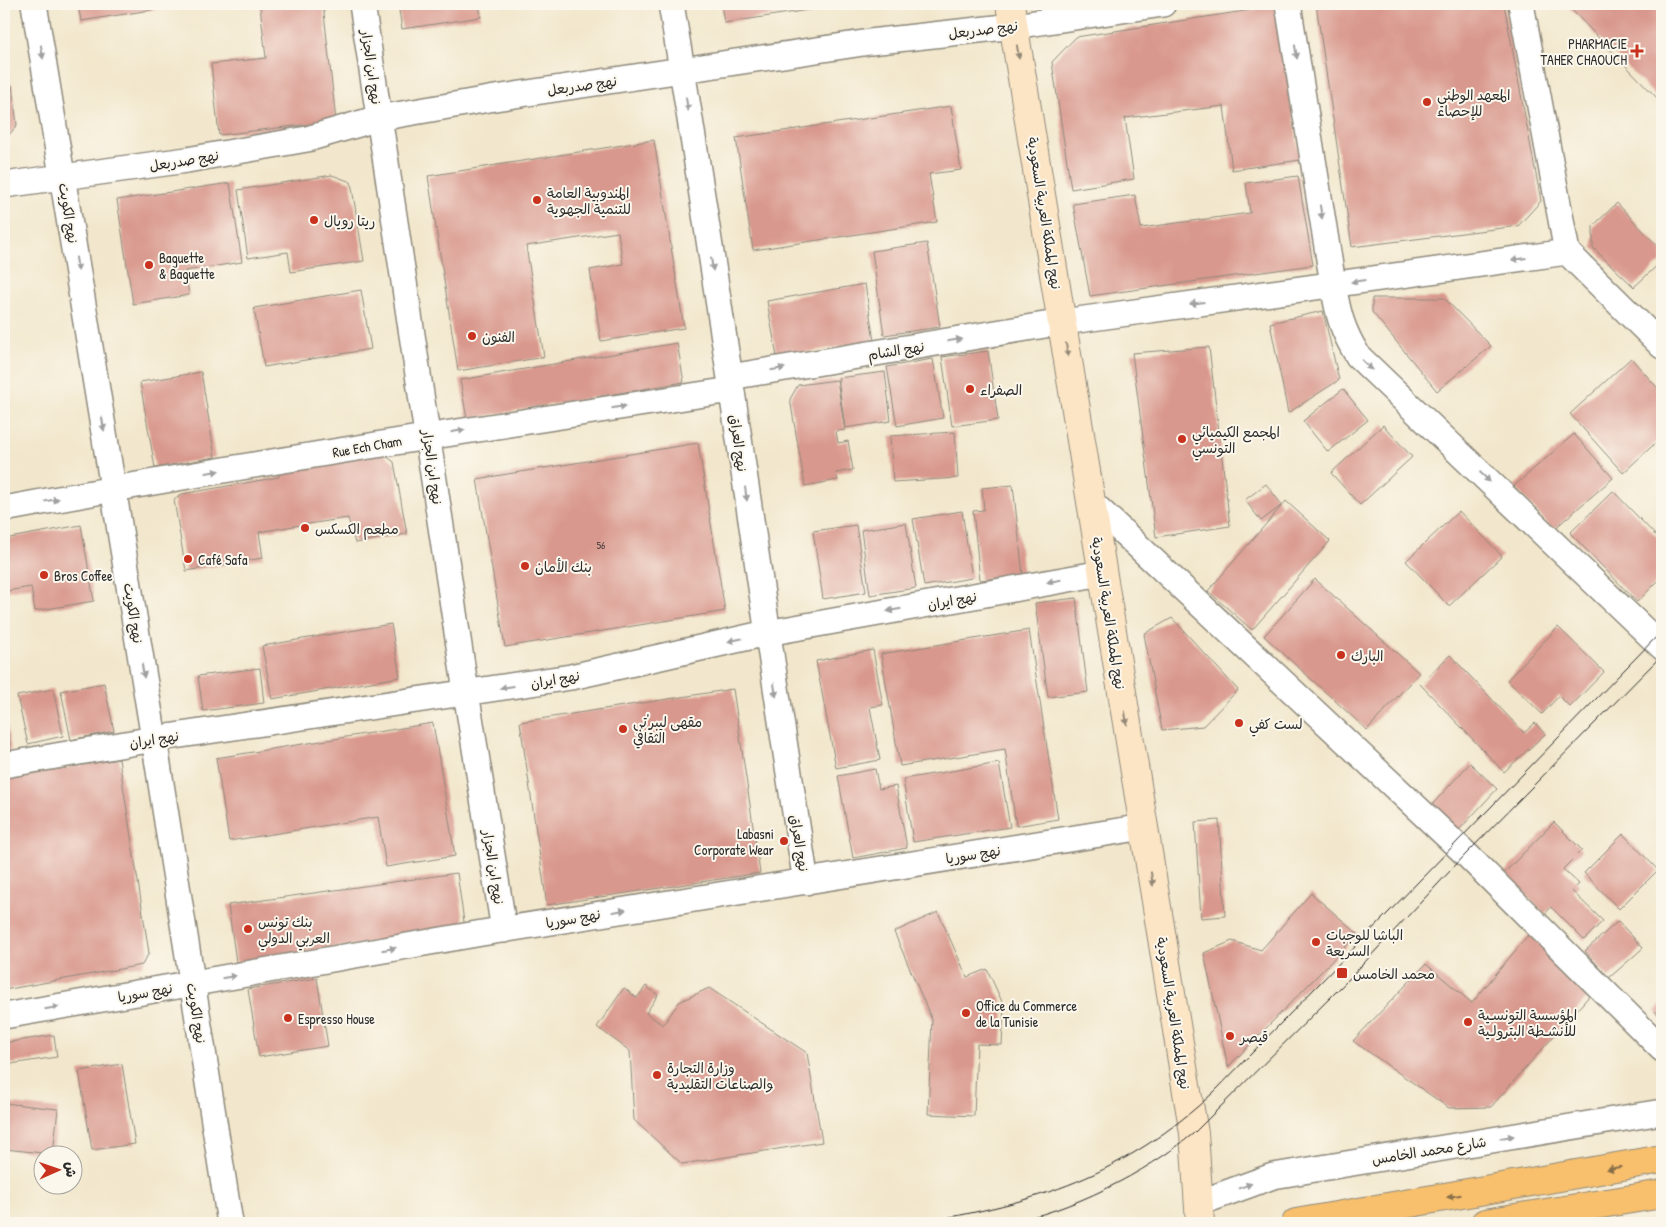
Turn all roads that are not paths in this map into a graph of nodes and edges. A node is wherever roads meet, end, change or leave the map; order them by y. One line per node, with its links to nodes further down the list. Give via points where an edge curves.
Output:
1 (34, 4): 10 (street, نهج الكويت, one-way to 10)
2 (362, 4): 9 (street, نهج ابن الجزار)
3 (671, 4): 8 (street, نهج العراق)
4 (1163, 4): 7 (street, نهج صدربعل)
5 (1288, 4): 13 (street, one-way to 13)
6 (1520, 4): 12 (street)
7 (1012, 15): 8 (street, نهج صدربعل, via 870,42); 14 (main road, نهج المملكة العربية السعودية, one-way to 14)
8 (682, 70): 9 (street, نهج صدربعل); 16 (street, نهج العراق, one-way to 16)
9 (379, 118): 10 (street, نهج صدربعل, via 267,146); 17 (street, نهج ابن الجزار)
10 (63, 177): 11 (street, نهج صدربعل); 18 (street, نهج الكويت, one-way to 18)
11 (4, 185)
12 (1567, 252): 13 (street, نهج الشام, one-way to 13); 15 (street)
13 (1333, 284): 14 (street, نهج الشام, one-way to 14); 23 (street, one-way to 23, via 1339,318 1358,356)
14 (1063, 322): 16 (street, نهج الشام, one-way to 14); 19 (main road, نهج المملكة العربية السعودية, one-way to 19)
15 (1662, 346)
16 (730, 384): 17 (street, Rue Ech Cham, one-way to 16); 22 (street, نهج العراق, one-way to 22)
17 (428, 436): 18 (street, Rue Ech Cham, one-way to 17); 24 (street, نهج ابن الجزار)
18 (114, 488): 20 (street, Rue Ech Cham, one-way to 18); 25 (street, نهج الكويت, one-way to 25)
19 (1091, 502): 21 (main road, نهج المملكة العربية السعودية); 32 (street, via 1466,854)
20 (4, 509)
21 (1102, 573): 22 (street, نهج ايران, one-way to 22); 27 (main road, نهج المملكة العربية السعودية, one-way to 27)
22 (767, 633): 24 (street, نهج ايران, one-way to 24, via 571,677); 28 (street, نهج العراق, one-way to 28)
23 (1662, 647)
24 (466, 692): 25 (street, نهج ايران); 29 (street, نهج ابن الجزار)
25 (154, 739): 26 (street, نهج ايران); 30 (street, نهج الكويت)
26 (4, 765)
27 (1144, 827): 28 (street, نهج سوريا); 36 (main road, نهج المملكة العربية السعودية, one-way to 36, via 1194,1133)
28 (806, 882): 29 (street, نهج سوريا, one-way to 28)
29 (504, 930): 30 (street, نهج سوريا, one-way to 29)
30 (192, 983): 31 (street, نهج سوريا, one-way to 30); 37 (street, نهج الكويت)
31 (4, 1016)
32 (1662, 1049)
33 (1662, 1112): 36 (street, شارع محمد الخامس, one-way to 33, via 1273,1176)
34 (1662, 1160): 38 (main road, one-way to 38)
35 (1662, 1194): 39 (main road)
36 (1200, 1213)
37 (230, 1223)
38 (1296, 1223)
39 (1485, 1223)

